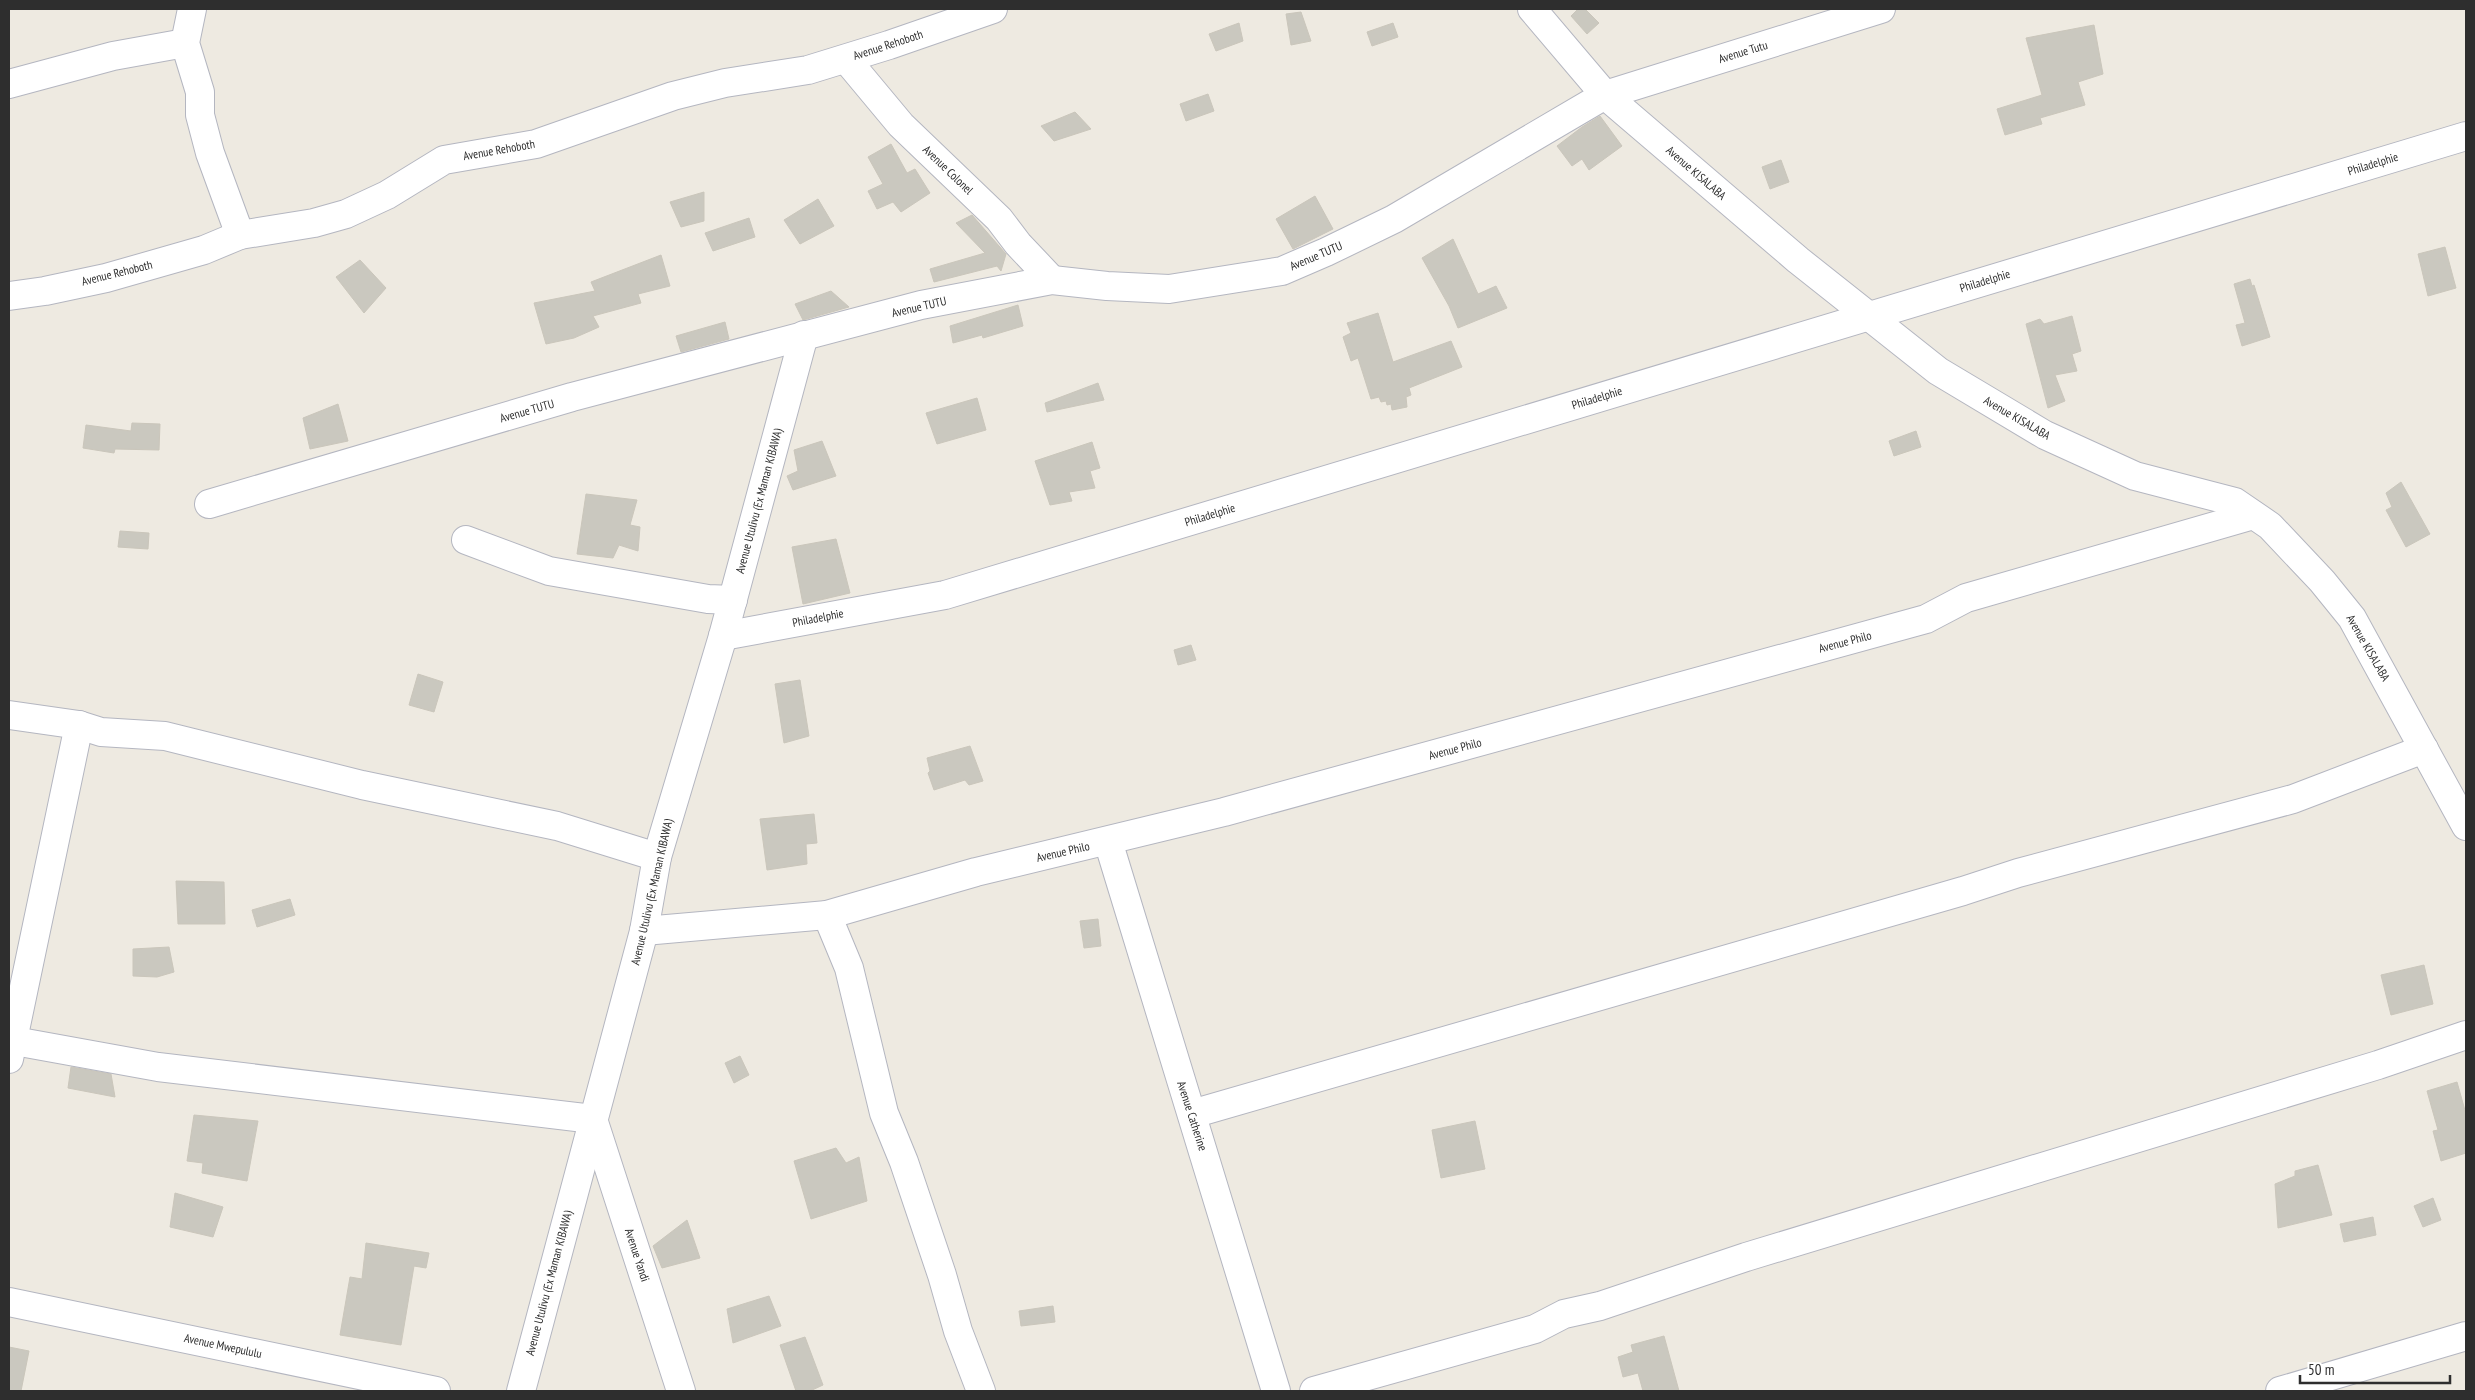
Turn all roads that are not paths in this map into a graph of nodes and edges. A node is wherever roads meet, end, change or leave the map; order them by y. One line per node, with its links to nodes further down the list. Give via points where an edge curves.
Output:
1 (192, 9): 5 (street)
2 (993, 9): 6 (street, Avenue Rehoboth)
3 (1532, 9): 8 (street, Avenue KISALABA)
4 (1880, 9): 8 (street, Avenue Tutu)
5 (185, 43): 7 (street, via 113,56); 10 (street, via 200,92 200,115 210,153)
6 (846, 59): 10 (street, Avenue Rehoboth, via 808,70 725,83 673,96 536,144 444,160 387,195 346,214); 11 (street, Avenue Colonel, via 901,125 999,219)
7 (9, 84)
8 (1605, 95): 11 (street, Avenue TUTU, via 1394,219 1282,271 1169,289); 13 (street, Avenue KISALABA, via 1798,260)
9 (2466, 136): 13 (street, Philadelphie)
10 (240, 236): 12 (street, Avenue Rehoboth, via 204,250 106,278)
11 (1052, 280): 14 (street, Avenue TUTU, via 922,306)
12 (9, 296)
13 (1869, 316): 16 (street, Avenue KISALABA, via 1938,371 2045,435 2135,476 2235,502); 19 (street, Philadelphie, via 945,595)
14 (804, 335): 15 (street, Avenue TUTU, via 572,397); 18 (street, Avenue Utulivu (Ex Maman KIBAWA))
15 (209, 504)
16 (2254, 515): 22 (street, Avenue KISALABA, via 2270,526 2352,618); 24 (street, Avenue Philo, via 1966,598 1926,619)
17 (466, 540): 18 (street, via 549,571 708,599)
18 (733, 600): 19 (street, Avenue Utulivu (Ex Maman KIBAWA))
19 (723, 636): 25 (street, Avenue Utulivu (Ex Maman KIBAWA))
20 (9, 715): 21 (street)
21 (79, 725): 25 (street, via 102,732 165,736 362,785 558,826); 29 (street)
22 (2424, 749): 23 (street, Avenue KISALABA); 30 (street, via 2294,799 2018,872)
23 (2466, 826)
24 (1108, 841): 26 (street, Avenue Philo, via 976,872); 30 (street, Avenue Catherine)
25 (657, 857): 27 (street, Avenue Utulivu (Ex Maman KIBAWA))
26 (827, 915): 27 (street, Avenue Philo); 37 (street, via 849,968 884,1113 904,1162)
27 (644, 931): 31 (street, Avenue Utulivu (Ex Maman KIBAWA))
28 (2466, 1035): 39 (street, via 2378,1065 1756,1254 1600,1306 1564,1314 1534,1329)
29 (11, 1046): 31 (street, via 158,1067)
30 (1192, 1114): 38 (street, Avenue Catherine)
31 (593, 1119): 35 (street, Avenue Utulivu (Ex Maman KIBAWA)); 36 (street, Avenue Yandi)
32 (9, 1302): 34 (street, Avenue Mwepululu)
33 (2466, 1336): 40 (street)
34 (436, 1391)
35 (521, 1391)
36 (681, 1391)
37 (980, 1391)
38 (1276, 1391)
39 (1314, 1391)
40 (2280, 1391)

